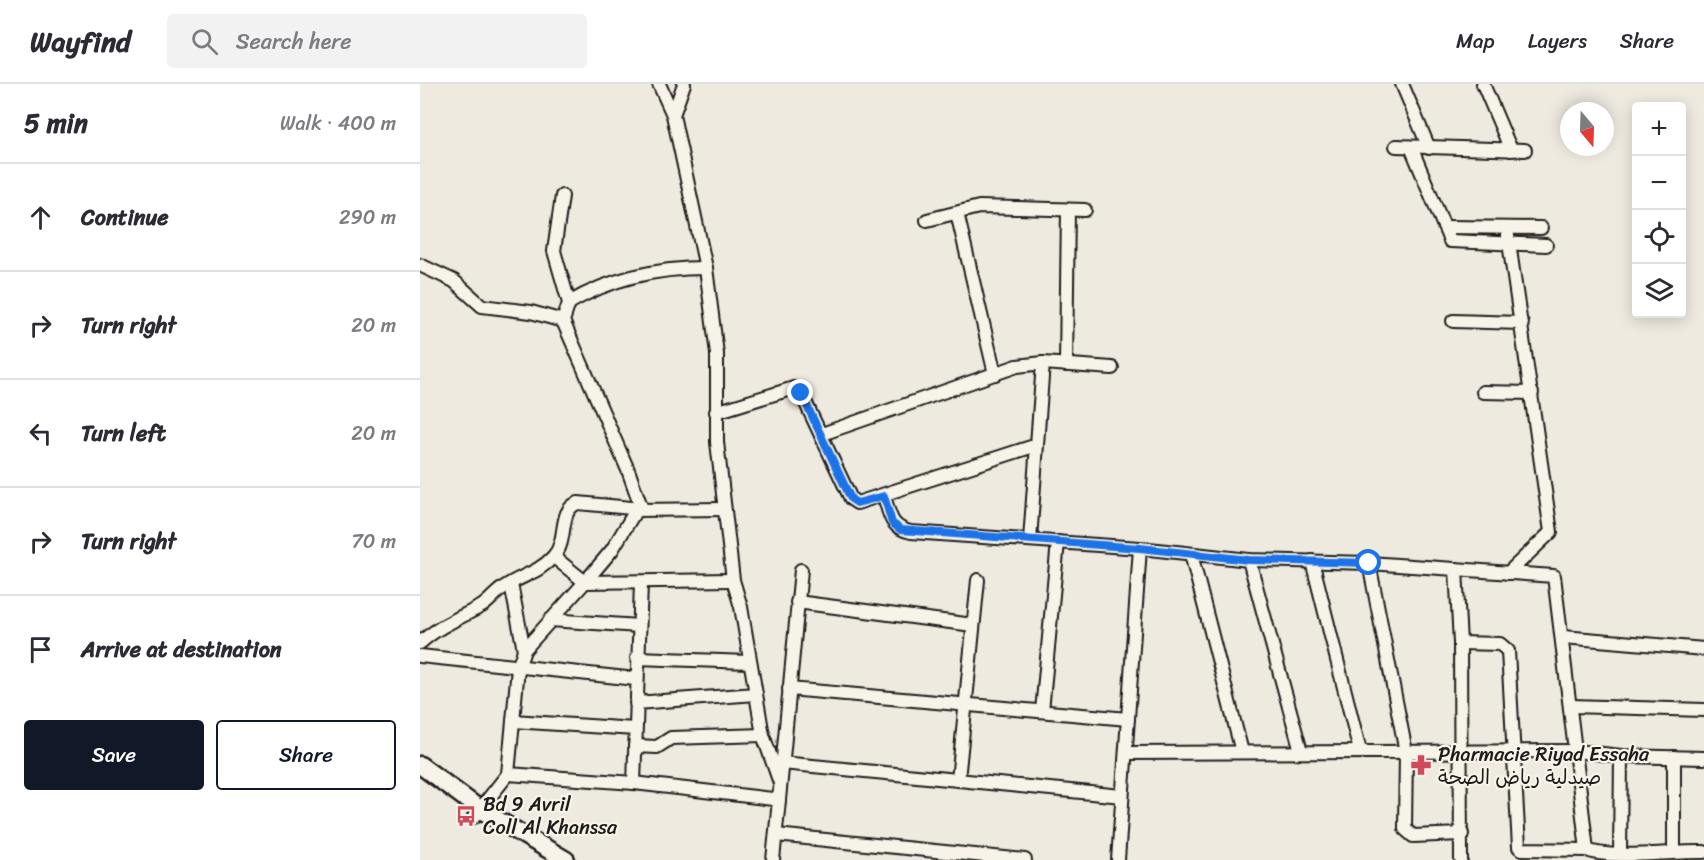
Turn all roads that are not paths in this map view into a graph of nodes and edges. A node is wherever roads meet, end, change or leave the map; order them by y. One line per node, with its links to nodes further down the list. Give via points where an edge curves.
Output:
1 (659, 84): 5 (street)
2 (684, 84): 5 (street)
3 (1402, 84): 8 (street)
4 (1483, 84): 9 (street)
5 (673, 115): 22 (street)
6 (1396, 146): 7 (street)
7 (1411, 147): 8 (street); 16 (street)
8 (1429, 147): 9 (street)
9 (1511, 150): 10 (street)
10 (1525, 150)
11 (562, 196): 23 (street, via 554,251)
12 (1068, 210): 13 (street); 14 (street, via 980,207); 28 (street)
13 (1085, 210)
14 (957, 213): 15 (street); 30 (street)
15 (927, 220)
16 (1444, 227): 18 (street); 19 (street, via 1454,243)
17 (1541, 228): 18 (street)
18 (1507, 229): 19 (street)
19 (1511, 245): 20 (street); 26 (street)
20 (1546, 245)
21 (420, 266): 24 (street, via 454,280 482,306 531,312)
22 (706, 268): 23 (street, via 658,270 602,287); 33 (street, via 717,354)
23 (569, 303): 24 (street)
24 (563, 321): 37 (street)
25 (1454, 321): 26 (street)
26 (1522, 323): 32 (street)
27 (1043, 363): 28 (street); 30 (street); 35 (street)
28 (1066, 365): 29 (street)
29 (1112, 368)
30 (995, 374): 34 (street)
31 (1483, 393): 32 (street)
32 (1532, 393): 49 (street, via 1551,532)
33 (716, 412): 34 (street, via 794,388 801,393); 38 (street)
34 (822, 434): 36 (street, via 851,499 857,503)
35 (1037, 445): 36 (street); 39 (street)
36 (884, 496): 39 (street, via 892,523 901,530)
37 (642, 509): 38 (street); 43 (street, via 570,505 565,513 560,548); 52 (street, via 633,512 612,550)
38 (724, 509): 50 (street)
39 (1030, 540): 40 (street)
40 (1058, 542): 41 (street); 75 (street)
41 (1140, 548): 42 (street); 76 (street)
42 (1191, 554): 44 (street); 85 (street)
43 (554, 557): 52 (street); 54 (street, via 535,573)
44 (1249, 560): 45 (street); 81 (street)
45 (1312, 561): 46 (street); 82 (street)
46 (1369, 563): 47 (street); 86 (street)
47 (1456, 569): 49 (street); 61 (street)
48 (801, 570): 55 (street)
49 (1508, 573): 59 (street, via 1554,576)
50 (733, 580): 53 (street); 66 (street)
51 (978, 580): 57 (street)
52 (585, 582): 53 (street); 56 (street)
53 (641, 583): 58 (street)
54 (511, 584): 60 (street); 63 (street)
55 (798, 602): 57 (street); 69 (street)
56 (550, 621): 58 (street); 63 (street)
57 (973, 625): 72 (street)
58 (639, 626): 65 (street)
59 (1563, 637): 62 (street); 73 (street)
60 (420, 643)
61 (1460, 644): 83 (street, via 1500,644 1508,651); 87 (street)
62 (1704, 649)
63 (524, 650): 67 (street)
64 (420, 656): 67 (street)
65 (637, 658): 66 (street); 68 (street)
66 (749, 662): 70 (street)
67 (518, 668): 68 (street); 77 (street)
68 (636, 679): 71 (street)
69 (789, 689): 72 (street); 92 (street)
70 (756, 694): 71 (street); 79 (street)
71 (636, 703): 78 (street)
72 (964, 704): 75 (street); 96 (street)
73 (1571, 706): 74 (street); 84 (street)
74 (1704, 710)
75 (1042, 711): 76 (street)
76 (1128, 719): 88 (street)
77 (513, 721): 78 (street); 94 (street)
78 (635, 729): 80 (street)
79 (763, 735): 80 (street, via 671,738 657,747); 98 (street)
80 (635, 746): 97 (street)
81 (1301, 751): 82 (street); 85 (street)
82 (1360, 751): 86 (street)
83 (1515, 751): 84 (street); 87 (street); 104 (street, via 1519,847)
84 (1576, 751): 89 (street); 104 (street)
85 (1242, 752): 88 (street)
86 (1406, 752): 87 (street); 102 (street, via 1405,830 1413,836)
87 (1461, 752): 102 (street)
88 (1126, 753): 99 (street)
89 (1621, 756): 90 (street); 107 (street)
90 (1674, 757): 91 (street); 105 (street)
91 (1704, 758)
92 (782, 764): 96 (street); 98 (street)
93 (420, 765): 101 (main road)
94 (508, 774): 97 (street); 101 (street)
95 (420, 777): 101 (main road)
96 (958, 780): 99 (street)
97 (634, 783): 100 (street)
98 (780, 783): 100 (street)
99 (1122, 796): 112 (street)
100 (779, 800): 103 (street)
101 (477, 814): 108 (main road); 109 (main road)
102 (1462, 834): 113 (street)
103 (776, 835): 110 (street); 111 (street)
104 (1587, 850): 107 (street)
105 (1674, 850): 106 (street); 107 (street)
106 (1704, 852)
107 (1620, 854)
108 (544, 860)
109 (566, 860)
110 (773, 860)
111 (1018, 860)
112 (1118, 860)
113 (1461, 860)

